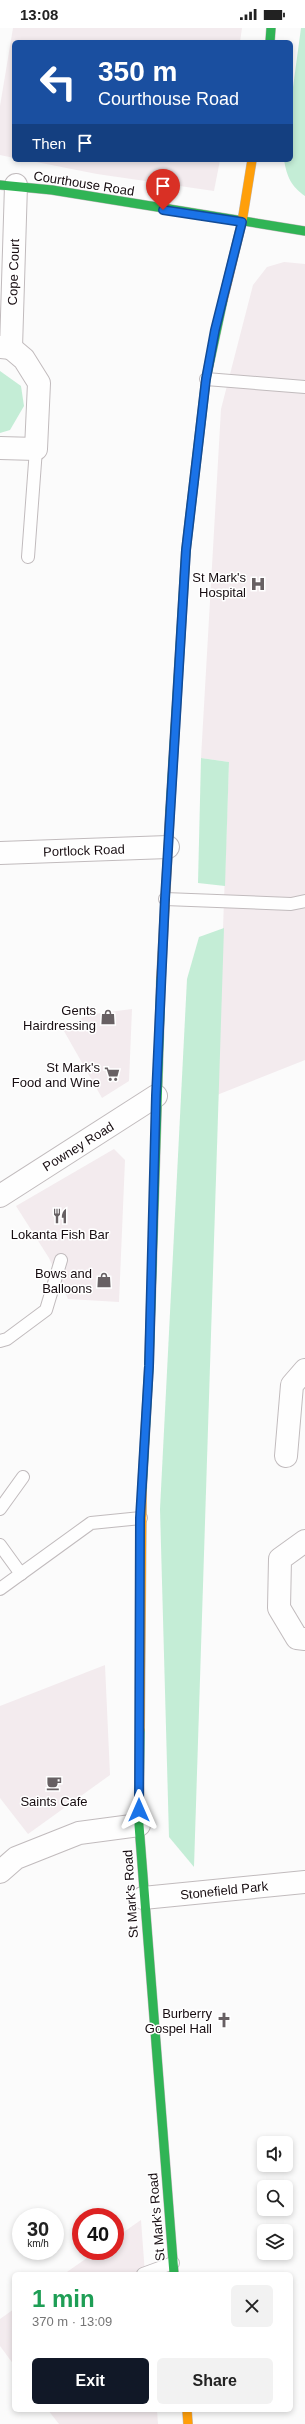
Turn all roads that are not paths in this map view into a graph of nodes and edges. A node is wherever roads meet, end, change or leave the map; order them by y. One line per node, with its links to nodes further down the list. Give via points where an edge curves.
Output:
1 (271, 28): 2 (street)
2 (270, 40)
3 (252, 162): 5 (street, St Mark's Road)
4 (8, 185): 5 (street, Courthouse Road); 7 (street, Cope Court)
5 (242, 222): 6 (street, Courthouse Road); 8 (street, St Mark's Road, via 215,330)
6 (305, 231)
7 (5, 348): 11 (street, via 24,359 39,383)
8 (206, 379): 9 (lane); 13 (street, St Mark's Road, via 186,550)
9 (305, 386)
10 (0, 448): 11 (street)
11 (36, 449): 12 (lane)
12 (28, 557)
13 (168, 847): 14 (street, Portlock Road); 15 (street, St Mark's Road)
14 (0, 854)
15 (165, 899): 16 (lane, via 291,904); 17 (street, St Mark's Road)
16 (305, 901)
17 (156, 1096): 18 (street, Powney Road); 25 (street, St Mark's Road, via 149,1366)
18 (0, 1196)
19 (61, 1260): 20 (lane, via 46,1310)
20 (0, 1342)
21 (305, 1370): 22 (street, via 292,1385)
22 (286, 1456)
23 (23, 1477): 24 (lane)
24 (0, 1509)
25 (140, 1518): 28 (lane, via 91,1523); 31 (street, St Mark's Road)
26 (305, 1541): 30 (street, via 280,1559 279,1608 297,1638)
27 (0, 1545): 28 (lane)
28 (21, 1574): 29 (lane)
29 (0, 1589)
30 (305, 1639)
31 (139, 1825): 32 (street, via 79,1833 16,1858); 34 (street, St Mark's Road)
32 (0, 1872)
33 (305, 1882): 34 (street, Stonefield Park)
34 (143, 1898): 35 (street, St Mark's Road)
35 (174, 2268): 36 (lane)
36 (153, 2272)
37 (187, 2412): 38 (street)
38 (188, 2424)

